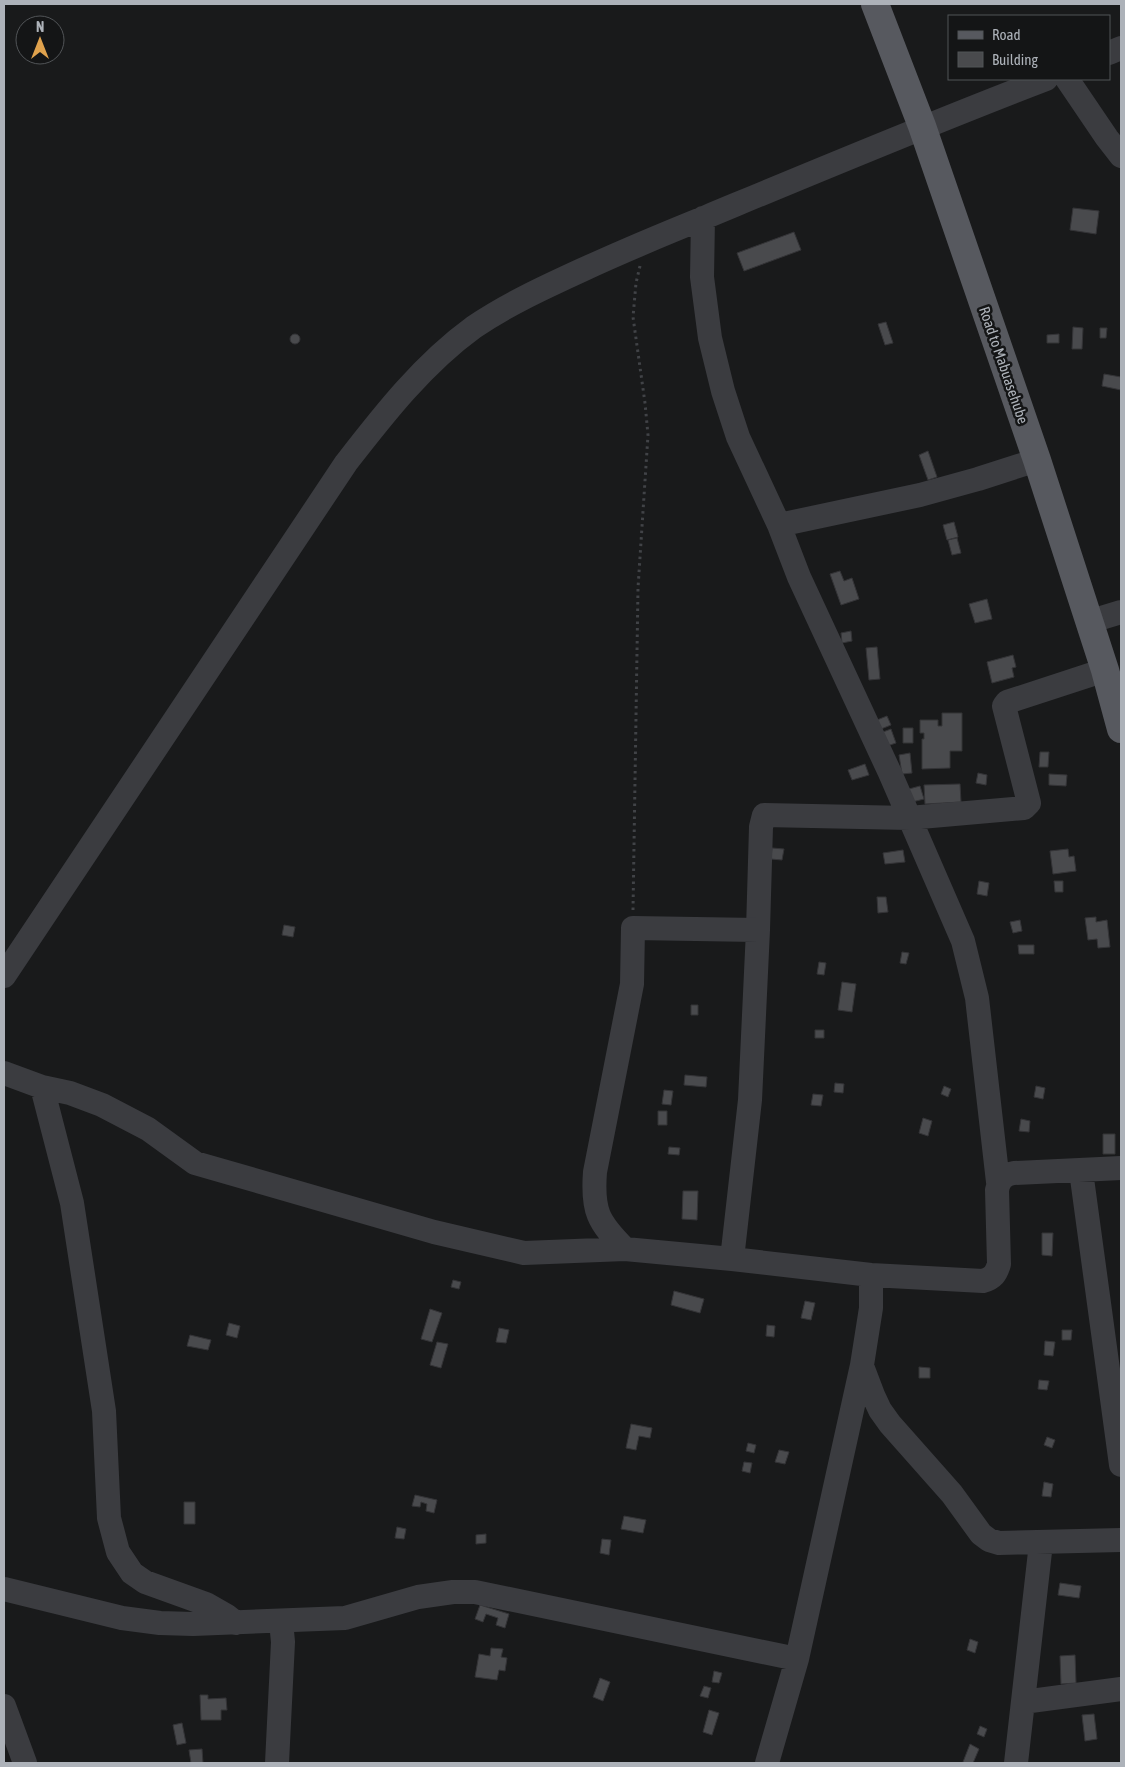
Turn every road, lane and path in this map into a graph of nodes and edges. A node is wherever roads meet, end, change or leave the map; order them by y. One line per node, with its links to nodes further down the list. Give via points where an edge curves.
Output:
1 (874, 4): 4 (main road, Road to Mabuasehube)
2 (1043, 80): 4 (street)
3 (1068, 80): 5 (street)
4 (922, 126): 6 (street); 8 (main road, Road to Mabuasehube)
5 (1121, 156)
6 (703, 218): 7 (street); 9 (street, via 702,277 710,338 723,391 738,436)
7 (646, 241): 15 (path, via 636,282 633,317 648,435 638,588); 17 (street, via 519,300 473,328 425,369 381,418 346,463)
8 (1037, 460): 9 (street, via 920,495); 11 (main road, Road to Mabuasehube)
9 (779, 524): 14 (street, via 799,577)
10 (1121, 612): 11 (street)
11 (1088, 622): 12 (main road, Road to Mabuasehube)
12 (1104, 670): 13 (main road, Road to Mabuasehube); 14 (street, via 1007,702 1004,706 1029,803 1024,808)
13 (1121, 729)
14 (909, 818): 16 (street, via 764,815 760,828); 22 (street, via 963,941 977,998)
15 (633, 928): 16 (street); 23 (street, via 632,984 596,1172 594,1198 608,1231)
16 (758, 930): 24 (street, via 750,1100)
17 (4, 976)
18 (4, 1073): 19 (street)
19 (42, 1087): 23 (street, via 102,1104 148,1129 201,1166 434,1232 524,1253); 32 (street, via 74,1212 104,1411 109,1518 118,1552 132,1573 144,1582 206,1604)
20 (1121, 1168): 21 (street)
21 (1081, 1170): 22 (street, via 1014,1173); 27 (street)
22 (998, 1182): 25 (street, via 999,1264 996,1274 990,1279 972,1281)
23 (625, 1249): 24 (street)
24 (732, 1259): 25 (street)
25 (871, 1275): 26 (street, via 871,1308)
26 (862, 1365): 29 (street, via 880,1410 952,1494 981,1534 999,1543); 33 (street)
27 (1121, 1465)
28 (1121, 1540): 29 (street)
29 (1041, 1542): 35 (street)
30 (4, 1590): 32 (street, via 132,1619 168,1624)
31 (281, 1621): 32 (street); 33 (street, via 345,1618 418,1597 475,1592); 38 (street, via 283,1642)
32 (236, 1623)
33 (797, 1659): 39 (street)
34 (1121, 1689): 35 (street)
35 (1023, 1702): 40 (street)
36 (4, 1706): 37 (street)
37 (25, 1763)
38 (277, 1763)
39 (767, 1763)
40 (1016, 1763)

